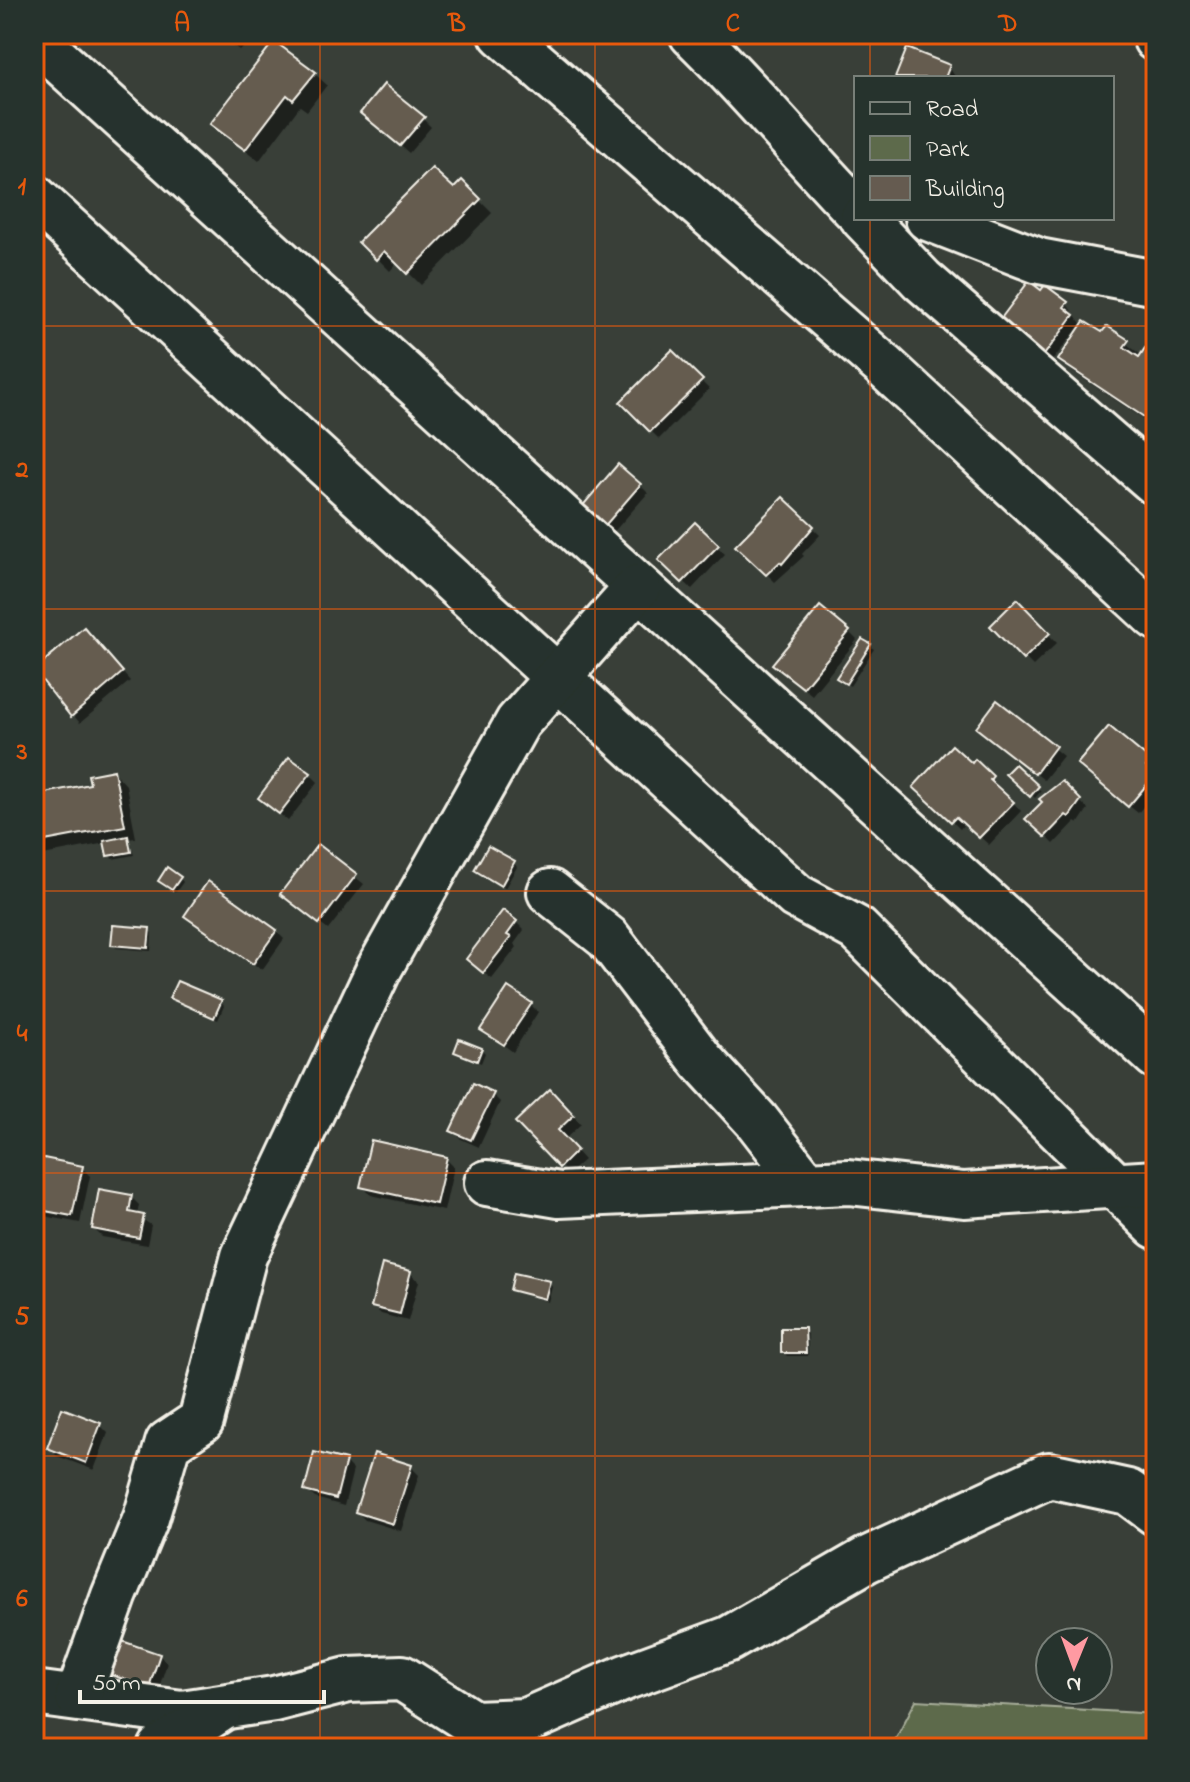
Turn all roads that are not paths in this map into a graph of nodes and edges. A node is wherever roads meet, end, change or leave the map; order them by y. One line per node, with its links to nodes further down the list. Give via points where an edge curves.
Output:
1 (502, 34): 12 (street, via 883,365)
2 (692, 34): 4 (street)
3 (34, 38): 11 (street)
4 (840, 184): 6 (street)
5 (34, 197): 13 (street)
6 (854, 207)
7 (865, 220): 10 (street, via 922,280)
8 (933, 220): 9 (street, via 1039,261)
9 (1156, 283)
10 (1156, 483)
11 (638, 587): 13 (street); 15 (street)
12 (1156, 617)
13 (557, 678): 19 (street, via 796,896 857,929); 23 (street, via 518,722 379,969 322,1084 244,1256 201,1421 168,1443 146,1518)
14 (550, 892): 18 (street, via 608,938)
15 (1156, 1056)
16 (487, 1183): 18 (street, via 559,1195)
17 (1156, 1183): 19 (street)
18 (806, 1184): 19 (street, via 849,1182 964,1195)
19 (1111, 1184): 20 (street)
20 (1156, 1226)
21 (1156, 1513): 24 (street, via 1128,1492 1049,1475 866,1560 729,1639 526,1721 473,1723 402,1678 348,1680)
22 (34, 1693): 23 (street)
23 (78, 1697): 24 (street, via 182,1713)
24 (225, 1706): 25 (street)
25 (161, 1748)

